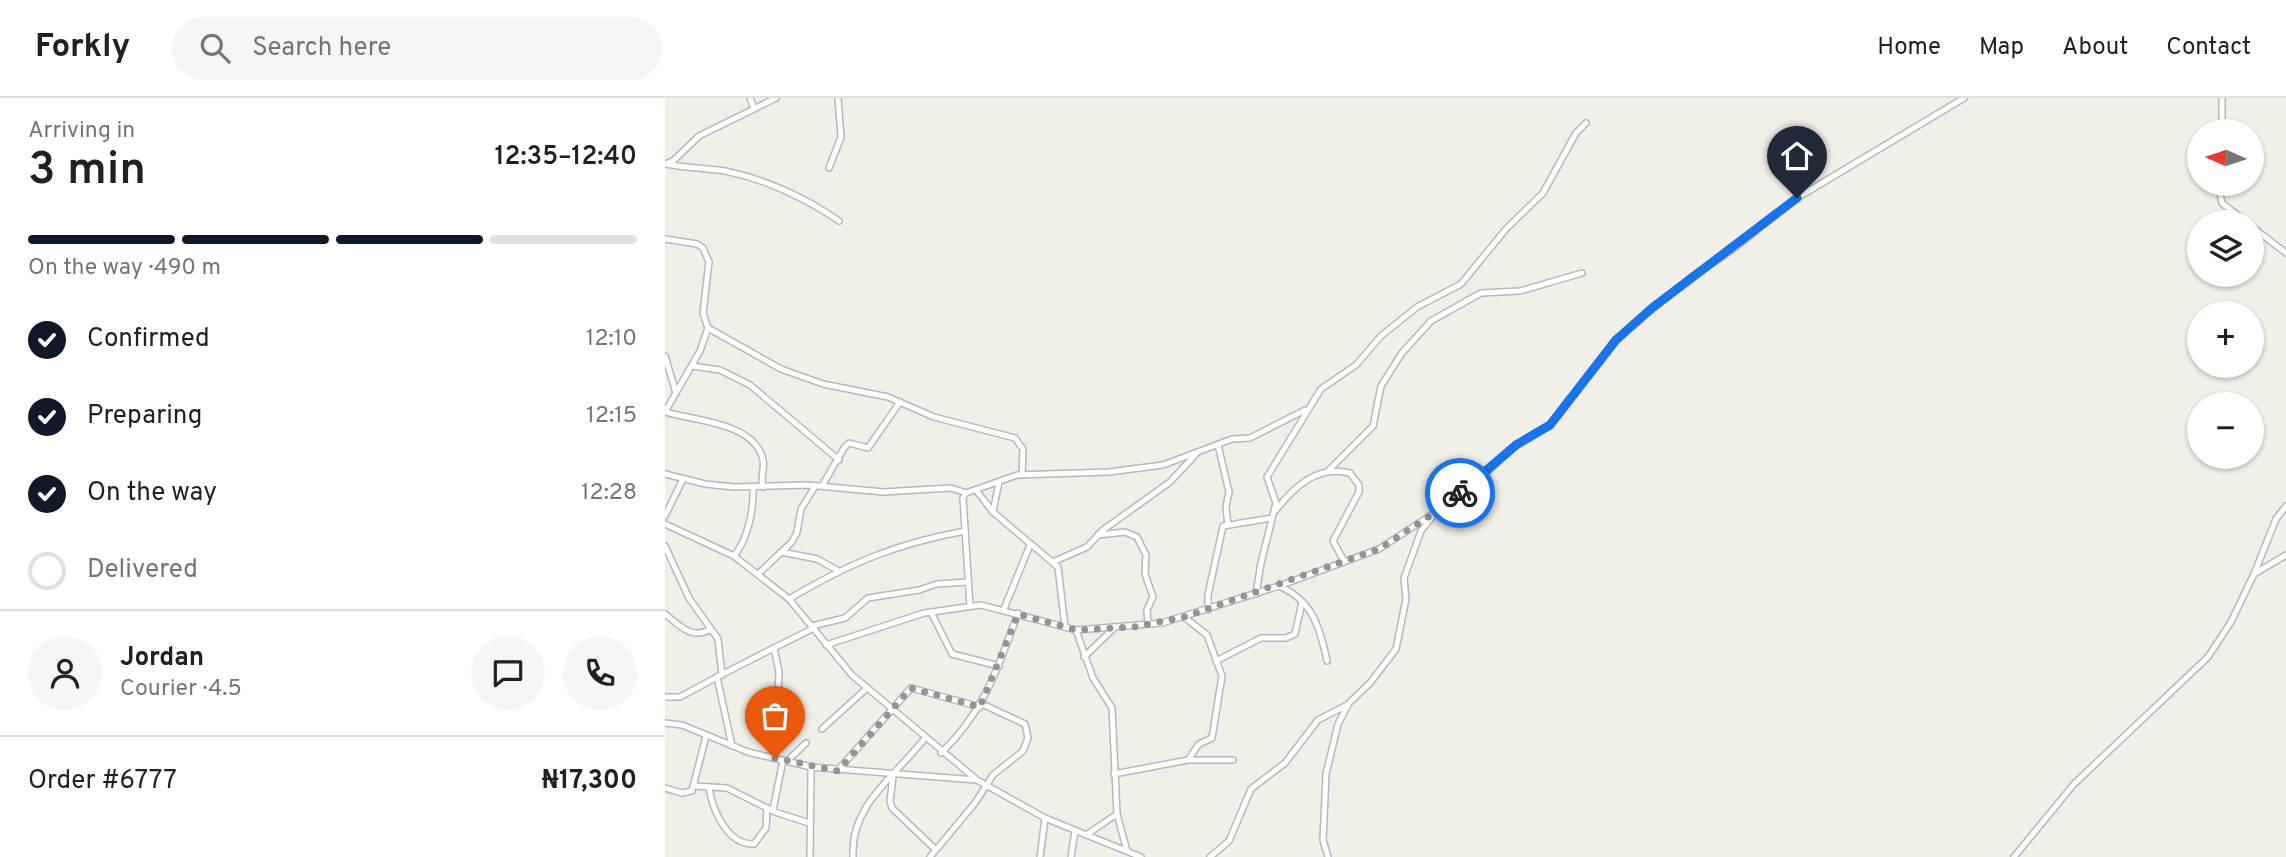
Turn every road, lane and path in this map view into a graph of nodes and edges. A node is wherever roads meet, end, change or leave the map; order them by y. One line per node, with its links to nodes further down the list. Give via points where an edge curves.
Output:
1 (750, 98): 6 (street)
2 (776, 98): 6 (street)
3 (838, 98): 10 (street, via 841,137)
4 (1964, 98): 41 (street, via 1797,198 1694,275 1616,340 1550,425 1516,445)
5 (2222, 98): 7 (street)
6 (754, 109): 9 (street, via 699,136)
7 (2222, 119)
8 (1585, 123): 23 (street, via 1543,193 1461,284 1426,301 1392,326 1356,365 1321,389)
9 (665, 164): 13 (street, via 729,172 765,183)
10 (829, 168)
11 (2221, 196): 12 (street)
12 (2232, 210)
13 (839, 221)
14 (2264, 236): 16 (street)
15 (665, 239): 18 (street, via 697,244 707,255 703,313)
16 (2286, 253)
17 (1582, 273): 28 (street, via 1520,291 1481,293 1431,321 1381,386 1373,426)
18 (708, 328): 20 (street); 22 (street, via 781,369)
19 (665, 356): 21 (street)
20 (692, 366): 21 (street); 27 (street, via 720,370 750,385)
21 (676, 393): 24 (street)
22 (900, 402): 27 (street, via 868,448 849,443); 30 (street, via 934,417 1015,438 1023,449)
23 (1305, 410): 25 (street, via 1250,438); 42 (street, via 1267,477 1276,503)
24 (665, 412): 35 (street, via 715,422 742,434 763,459)
25 (1218, 445): 26 (street); 45 (street, via 1229,492)
26 (1198, 452): 30 (street, via 1129,470); 47 (street, via 1170,482)
27 (839, 460): 33 (street)
28 (1328, 471): 42 (street, via 1303,482); 54 (street, via 1350,473 1359,485 1353,508 1333,541)
29 (665, 474): 31 (street)
30 (1022, 475): 32 (street)
31 (683, 479): 34 (street); 43 (street)
32 (999, 482): 37 (street); 40 (street)
33 (822, 486): 36 (street); 38 (street, via 883,492 951,488)
34 (754, 487): 35 (street); 52 (street, via 750,516)
35 (764, 487): 36 (street)
36 (814, 488): 50 (street, via 801,509 797,532)
37 (976, 490): 38 (street); 40 (street)
38 (966, 493): 46 (street)
39 (2286, 506): 57 (street, via 2276,519)
40 (993, 512): 48 (street)
41 (1436, 512): 54 (street, via 1379,549); 85 (street, via 1421,531 1404,578 1406,599 1396,649)
42 (1273, 515): 45 (street); 60 (street)
43 (665, 516)
44 (665, 524): 52 (street)
45 (1228, 525): 65 (street, via 1222,530)
46 (965, 531): 55 (street, via 903,544); 58 (street)
47 (1098, 535): 53 (street, via 1087,547); 70 (street, via 1125,532 1141,543 1153,597 1147,610)
48 (1030, 545): 53 (street); 64 (street)
49 (665, 546): 74 (street, via 689,598)
50 (781, 552): 55 (street, via 817,559); 56 (street)
51 (2286, 555): 57 (street)
52 (734, 556): 56 (street)
53 (1055, 561): 72 (street, via 1062,576)
54 (1344, 561): 59 (street)
55 (837, 570): 61 (street)
56 (758, 574): 61 (street)
57 (2254, 574): 126 (street, via 2208,657 2074,784)
58 (968, 582): 63 (street); 71 (street, via 868,598 845,618)
59 (1279, 586): 60 (street); 62 (street)
60 (1257, 594): 65 (street)
61 (789, 599): 71 (street)
62 (1302, 602): 79 (street, via 1295,634 1261,638); 80 (street, via 1318,626)
63 (970, 606): 64 (street); 66 (street)
64 (1004, 609): 68 (street)
65 (1208, 610): 69 (street)
66 (931, 612): 76 (street); 81 (street, via 952,654)
67 (665, 614): 74 (street, via 683,629 701,633)
68 (1018, 614): 72 (street); 81 (street)
69 (1184, 617): 70 (street); 79 (street, via 1202,629)
70 (1148, 624): 73 (street)
71 (813, 627): 76 (street); 77 (street)
72 (1065, 627): 75 (street)
73 (1114, 628): 75 (street); 78 (street)
74 (711, 629): 82 (street, via 720,644)
75 (1076, 630): 78 (street)
76 (826, 645): 83 (street)
77 (774, 648): 82 (street); 95 (street, via 779,673)
78 (1084, 657): 101 (street, via 1112,708)
79 (1216, 661): 96 (street, via 1222,676 1212,738 1199,744)
80 (1327, 661)
81 (999, 666): 86 (street)
82 (720, 676): 84 (street, via 680,697); 93 (street)
83 (867, 688): 87 (street); 89 (street)
84 (665, 697)
85 (1349, 703): 124 (street, via 1318,720 1285,762 1251,789 1229,841); 125 (street, via 1338,724 1326,774 1323,840)
86 (981, 705): 87 (street, via 914,688); 94 (street); 104 (street, via 1025,724 1028,738 1023,751)
87 (892, 709): 91 (street); 100 (street)
88 (665, 723): 90 (street)
89 (822, 729)
90 (706, 736): 93 (street); 105 (street)
91 (925, 738): 94 (street); 102 (street)
92 (806, 743): 98 (street)
93 (732, 746): 95 (street)
94 (941, 753): 103 (street)
95 (775, 758): 98 (street)
96 (1188, 760): 97 (street); 101 (street)
97 (1233, 760)
98 (785, 761): 99 (street); 110 (street)
99 (811, 767): 100 (street); 113 (street)
100 (838, 771): 102 (street)
101 (1114, 774): 111 (street)
102 (894, 775): 103 (street); 108 (street); 109 (street)
103 (977, 780): 104 (street)
104 (985, 785): 112 (street); 116 (street)
105 (694, 786): 106 (street); 107 (street, via 682,793)
106 (709, 787): 110 (street, via 727,788); 110 (street, via 721,824 745,844 754,844 762,836)
107 (665, 788)
108 (873, 795): 109 (street); 119 (street, via 857,825)
109 (890, 801): 116 (street, via 909,827)
110 (770, 809): 113 (street)
111 (1117, 814): 115 (street); 117 (street)
112 (1045, 818): 114 (street); 121 (street)
113 (809, 823): 118 (street)
114 (1075, 831): 115 (street); 122 (street)
115 (1086, 835): 117 (street)
116 (935, 849): 120 (street)
117 (1127, 851): 123 (street)
118 (810, 857)
119 (853, 857)
120 (930, 857)
121 (1040, 857)
122 (1071, 857)
123 (1141, 857)
124 (1210, 857)
125 (1328, 857)
126 (2014, 857)

